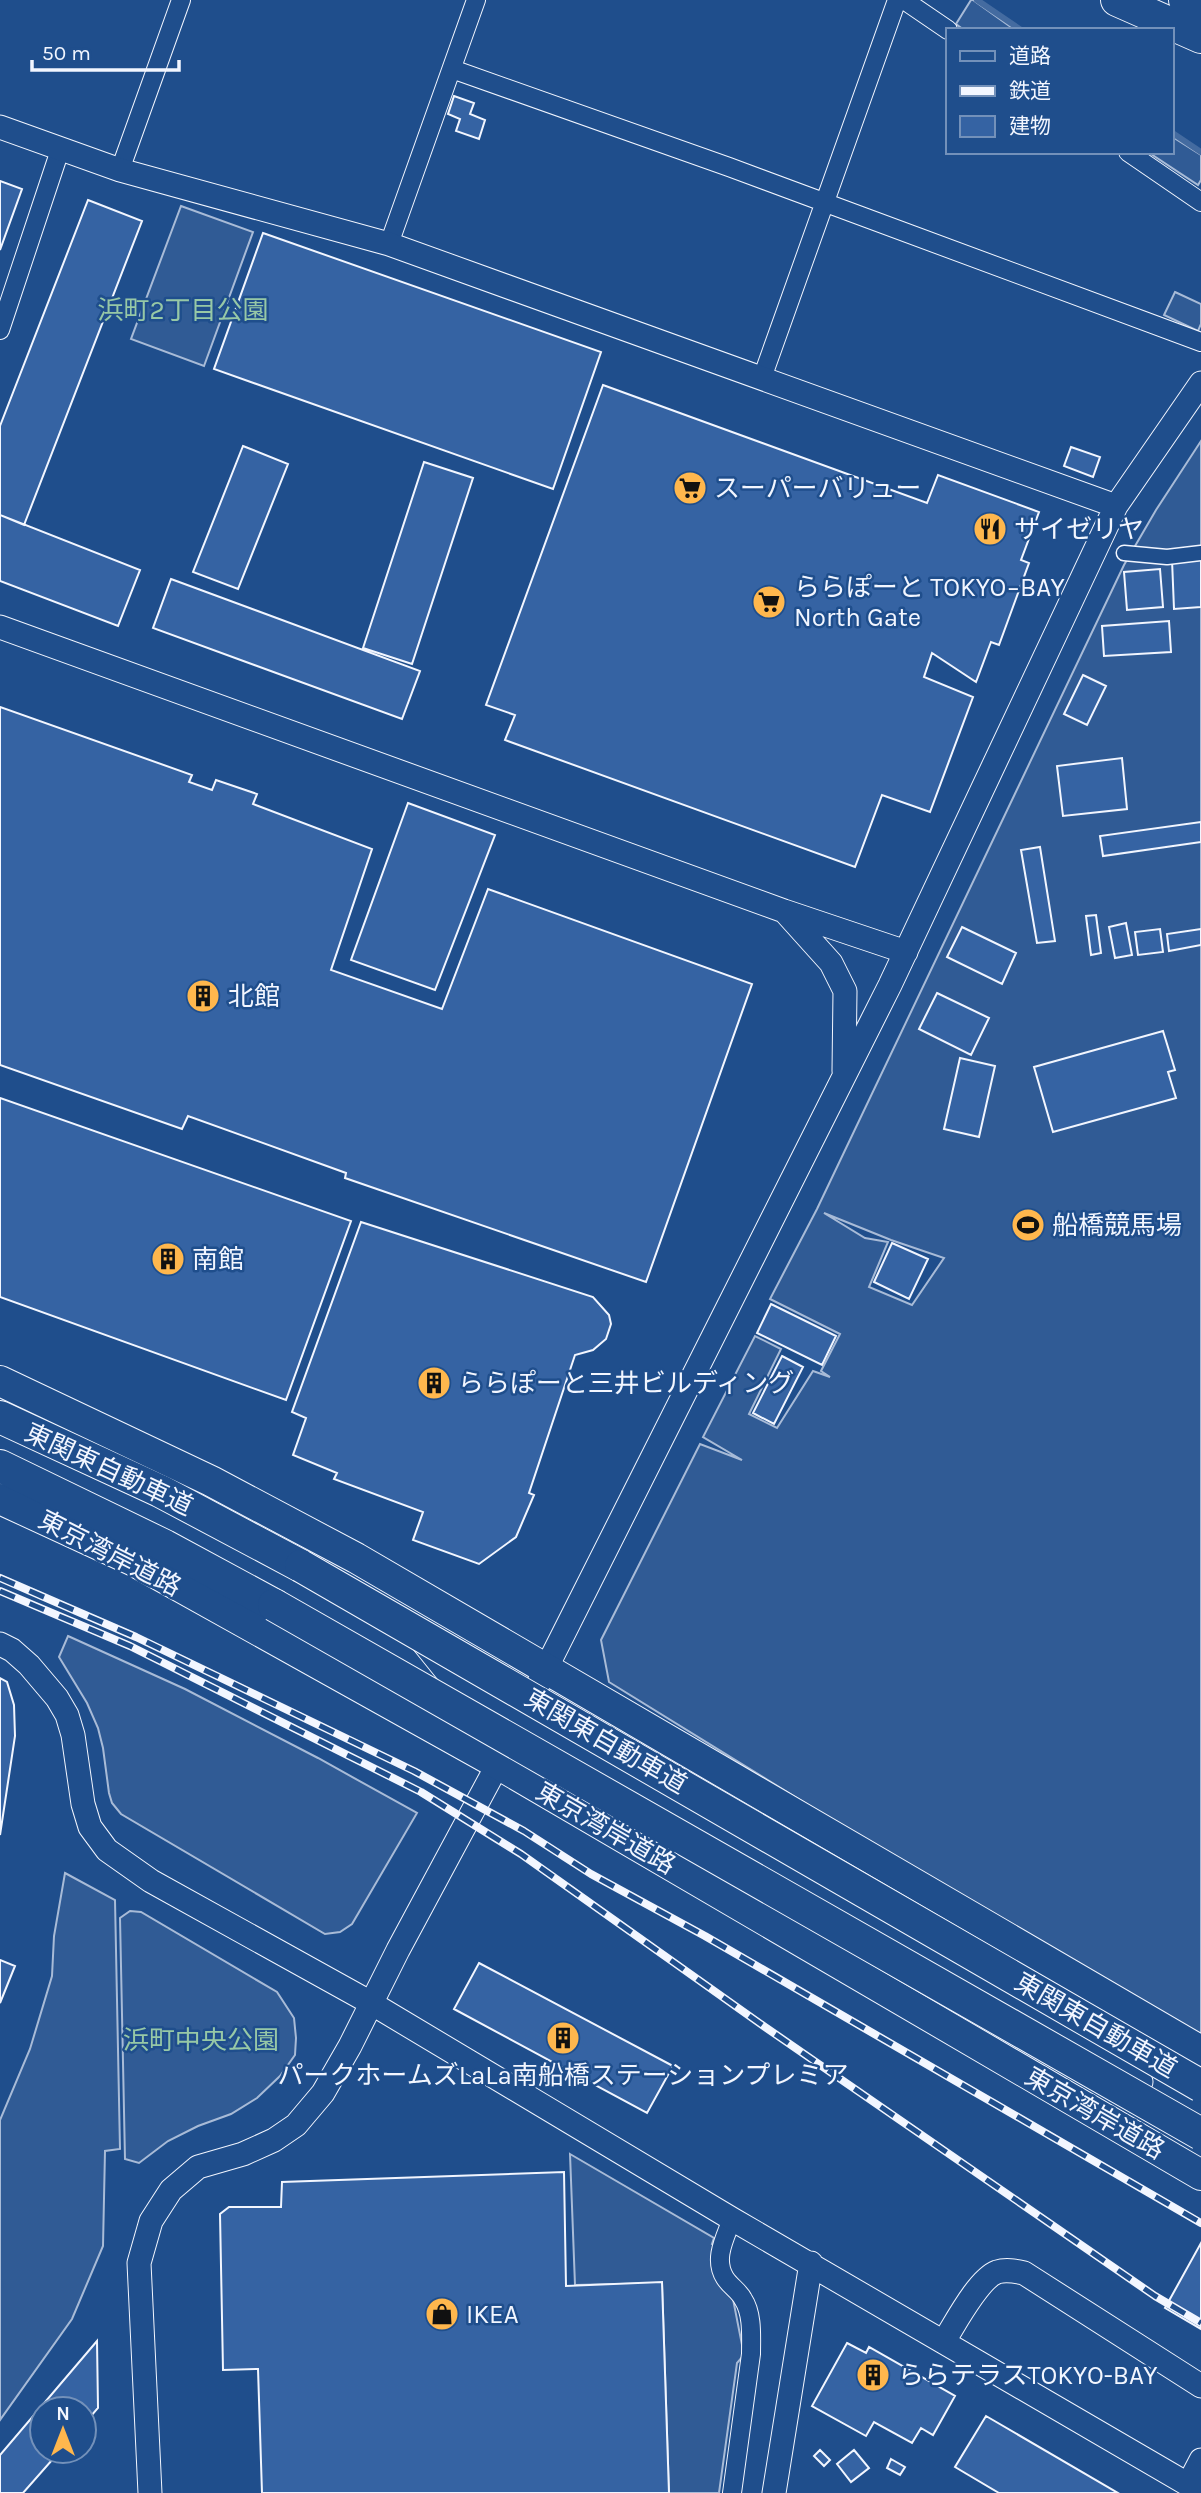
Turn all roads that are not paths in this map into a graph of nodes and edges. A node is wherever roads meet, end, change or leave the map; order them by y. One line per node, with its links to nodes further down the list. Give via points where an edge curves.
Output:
1 (181, 0): 14 (street)
2 (476, 0): 10 (street)
3 (897, 0): 16 (street)
4 (904, 0): 8 (street)
5 (1117, 0): 9 (highway)
6 (1185, 0): 7 (highway)
7 (1201, 7)
8 (946, 29)
9 (1201, 37)
10 (452, 69): 16 (street); 17 (street)
11 (0, 127): 12 (street)
12 (60, 150): 14 (street); 18 (street)
13 (1131, 154): 15 (street)
14 (121, 170): 17 (street)
15 (1201, 202)
16 (825, 203): 19 (street); 20 (street)
17 (389, 244): 20 (street)
18 (0, 330)
19 (1201, 342)
20 (762, 378): 22 (street)
21 (1201, 383): 22 (street)
22 (1115, 506): 27 (street)
23 (1124, 553): 24 (street)
24 (1201, 553)
25 (0, 627): 26 (street)
26 (784, 911): 27 (street); 28 (street, via 831,963 845,991)
27 (906, 952): 28 (street)
28 (844, 1079): 35 (street)
29 (11, 1386): 33 (highway)
30 (0, 1417): 40 (highway, 東関東自動車道, bridge, via 160,1491 301,1566)
31 (0, 1466): 42 (highway, 東関東自動車道, bridge, via 274,1605)
32 (0, 1499): 37 (highway, 東京湾岸道路, via 134,1561)
33 (291, 1524): 35 (highway); 36 (street, via 343,1581 403,1617 450,1676)
34 (0, 1644): 38 (street, via 29,1664 67,1715 83,1804 90,1827 107,1850 151,1881)
35 (546, 1667): 36 (street); 39 (highway)
36 (521, 1717): 37 (street); 41 (street)
37 (498, 1765): 38 (street); 43 (highway, 東京湾岸道路)
38 (371, 2003): 44 (street); 51 (street, via 306,2116 274,2140 198,2167 171,2190 151,2221 139,2263)
39 (1201, 2051)
40 (1201, 2085)
41 (1201, 2118)
42 (1201, 2134)
43 (1201, 2175)
44 (732, 2220): 45 (street); 52 (street, via 720,2260 724,2276 747,2308 751,2354)
45 (811, 2263): 46 (street); 50 (street)
46 (944, 2341): 47 (street, via 984,2281 1011,2270 1024,2273); 49 (street)
47 (1201, 2386)
48 (1201, 2460): 49 (street)
49 (1194, 2488)
50 (774, 2492)
51 (150, 2493)
52 (732, 2493)

